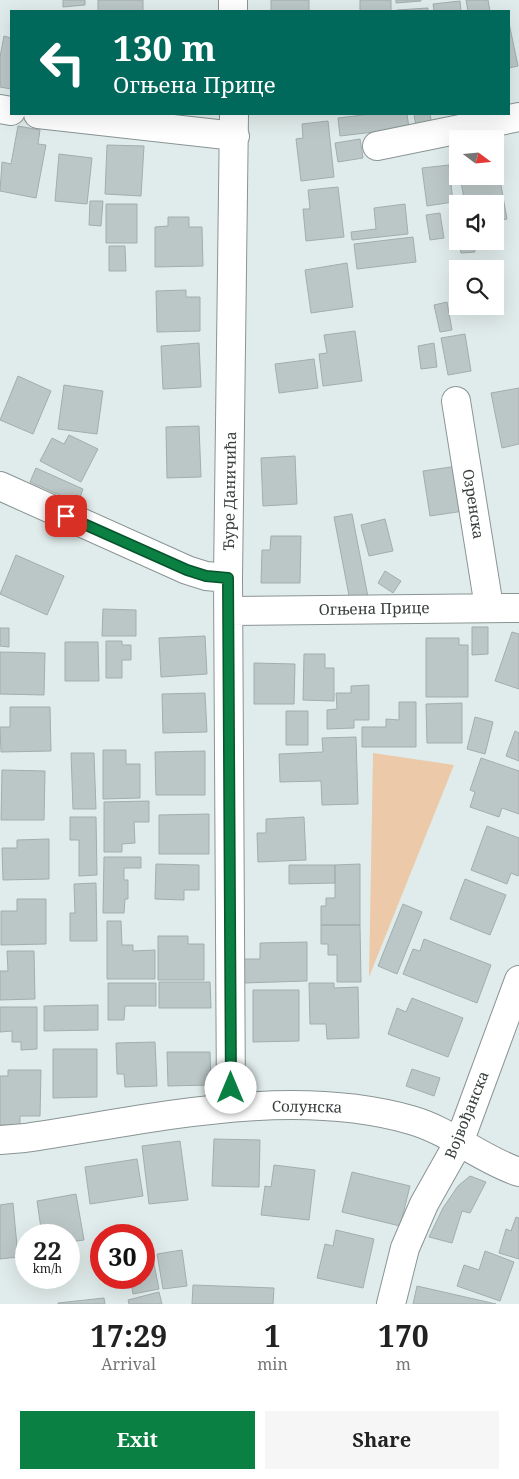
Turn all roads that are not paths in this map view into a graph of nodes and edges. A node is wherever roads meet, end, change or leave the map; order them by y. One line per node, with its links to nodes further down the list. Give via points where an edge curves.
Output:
1 (56, 115): 3 (street)
2 (519, 117): 4 (street)
3 (235, 125): 7 (street, Ђуре Даничића)
4 (377, 146)
5 (456, 401): 8 (street, Озренска)
6 (0, 486): 7 (street, via 187,570)
7 (228, 578): 10 (street, Ђуре Даничића)
8 (489, 607): 9 (street, Огњена Прице); 10 (street, Огњена Прице)
9 (519, 608)
10 (228, 611): 12 (street, Ђуре Даничића)
11 (519, 980): 14 (street, Војвођанска)
12 (231, 1107): 13 (street, Солунска); 14 (street, Солунска, via 285,1105 375,1111 412,1120)
13 (0, 1140)
14 (460, 1140): 15 (street, Солунска, via 497,1164); 16 (street, Војвођанска, via 424,1204 409,1239)
15 (519, 1172)
16 (391, 1304)

